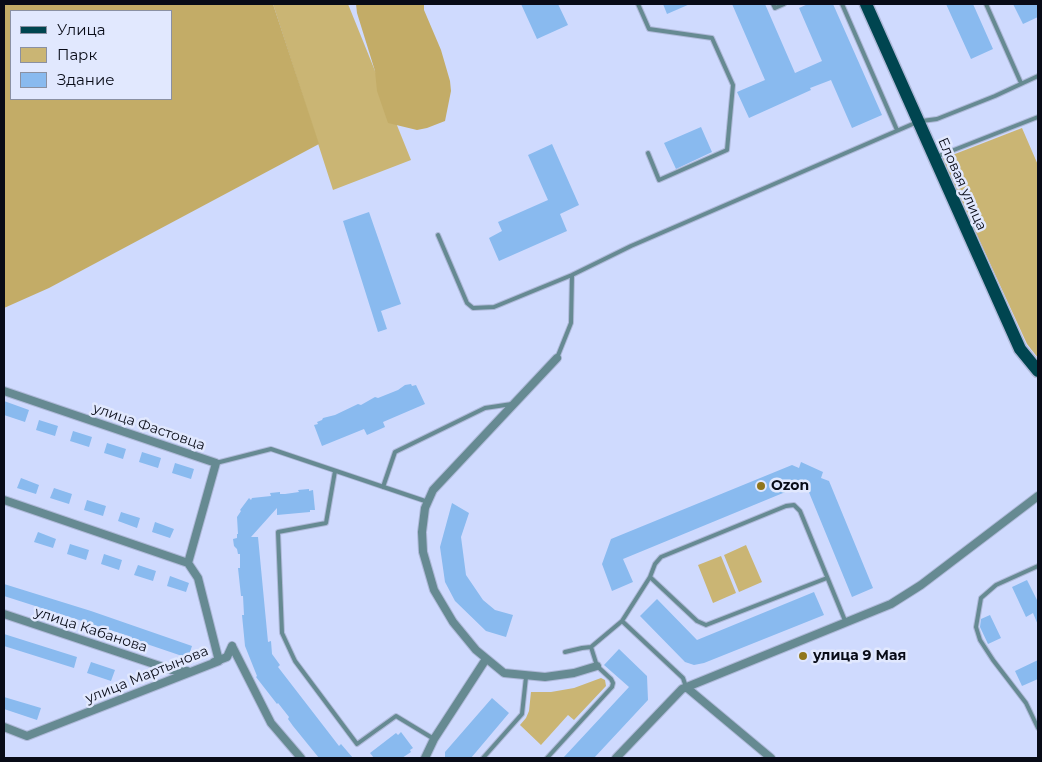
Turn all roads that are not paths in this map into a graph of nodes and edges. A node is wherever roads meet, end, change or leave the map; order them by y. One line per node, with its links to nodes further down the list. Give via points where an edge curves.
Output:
1 (638, 4): 12 (lane, via 650,29 712,38 732,85 728,150 659,180)
2 (773, 4): 3 (lane, via 774,8)
3 (784, 4)
4 (842, 4): 11 (lane)
5 (866, 4): 10 (main road, Еловая улица)
6 (986, 4): 8 (lane)
7 (1038, 76): 8 (lane)
8 (1022, 83): 10 (lane, via 937,119)
9 (1038, 117): 13 (lane)
10 (918, 122): 11 (lane); 13 (main road, Еловая улица)
11 (897, 130): 15 (lane)
12 (648, 153)
13 (934, 158): 17 (main road, Еловая улица, via 1020,349)
14 (438, 235): 15 (lane, via 467,304 474,308 494,307)
15 (572, 275): 16 (lane, via 571,322)
16 (557, 358): 19 (street)
17 (1038, 371)
18 (4, 391): 20 (street, улица Фастовца)
19 (514, 404): 22 (lane, via 485,408 396,452); 25 (street, via 433,490)
20 (216, 463): 21 (lane, via 271,449); 26 (street, улица Фастовца)
21 (335, 471): 22 (lane); 43 (lane, via 326,523 278,532 282,633 295,661 357,744 396,716)
22 (383, 486): 25 (lane)
23 (1038, 496): 32 (street, via 898,600)
24 (4, 500): 26 (street)
25 (428, 502): 36 (street, via 422,532 423,552 434,590 453,622)
26 (188, 563): 35 (street, улица Мартынова, via 198,578)
27 (1038, 566): 42 (lane, via 996,585 981,598 976,626 980,640 1026,703)
28 (650, 576): 29 (lane, via 697,621 706,624); 29 (lane, via 661,557 791,505 800,511); 31 (lane)
29 (827, 578): 32 (lane)
30 (4, 614): 38 (street, улица Кабанова, via 172,670)
31 (622, 620): 33 (lane); 40 (lane, via 683,678)
32 (846, 623): 40 (street)
33 (591, 648): 34 (lane); 37 (lane)
34 (565, 652)
35 (223, 659): 38 (street); 45 (street, via 232,646 271,723)
36 (486, 659): 39 (street, via 504,673); 43 (street)
37 (597, 666): 39 (street, via 561,676); 48 (lane, via 612,679 612,687)
38 (191, 672): 41 (street, улица Мартынова, via 27,736)
39 (526, 676): 47 (lane, via 522,714)
40 (686, 687): 44 (street); 49 (street)
41 (4, 727)
42 (1038, 728)
43 (434, 739): 46 (street)
44 (769, 757)
45 (301, 758)
46 (425, 758)
47 (482, 758)
48 (547, 758)
49 (616, 758)

